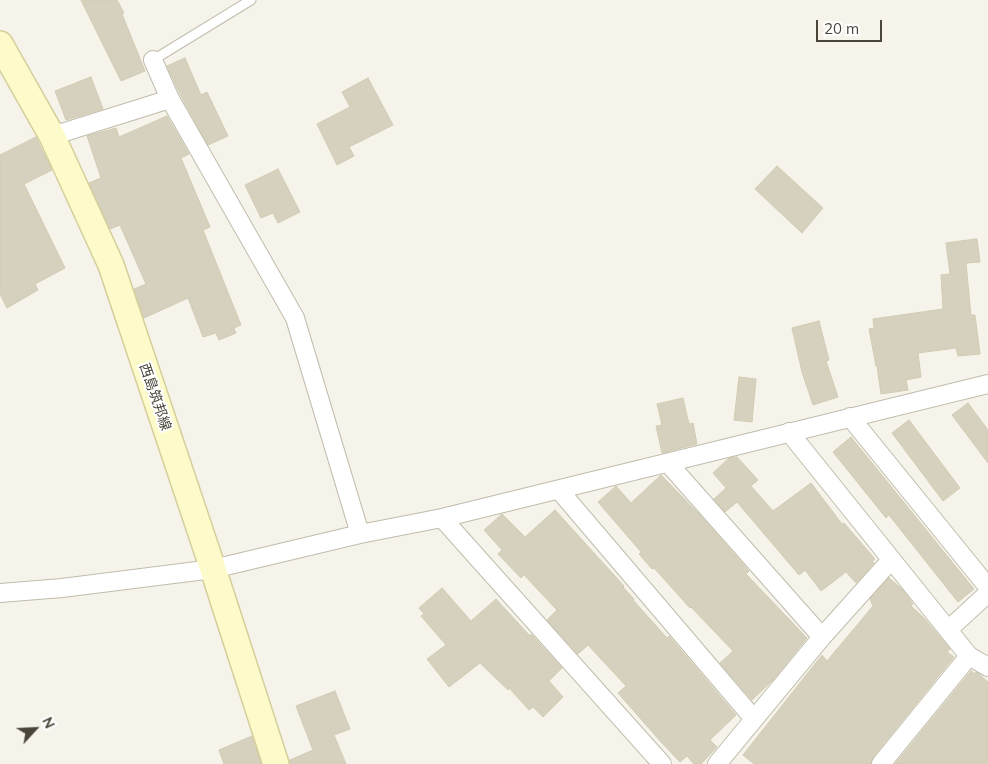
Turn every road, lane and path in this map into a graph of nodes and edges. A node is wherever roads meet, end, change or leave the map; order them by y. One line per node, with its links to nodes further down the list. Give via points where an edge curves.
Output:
1 (250, 0): 3 (lane)
2 (0, 44): 5 (main road, 西島筑邦線)
3 (153, 60): 4 (street)
4 (170, 99): 5 (street); 12 (street, via 295,318)
5 (52, 136): 14 (main road, 西島筑邦線, via 111,265)
6 (988, 384): 7 (street)
7 (850, 417): 8 (street); 15 (street)
8 (789, 432): 9 (street); 13 (street)
9 (668, 463): 10 (street); 19 (street)
10 (559, 490): 11 (street); 22 (street)
11 (442, 518): 12 (street); 24 (street)
12 (360, 534): 14 (street)
13 (892, 560): 18 (street); 19 (street)
14 (213, 569): 17 (street); 23 (main road, 西島筑邦線)
15 (988, 587)
16 (988, 592): 18 (street)
17 (0, 593)
18 (948, 630): 20 (street)
19 (822, 637): 22 (street)
20 (969, 656): 21 (street); 26 (street)
21 (988, 667)
22 (754, 718): 25 (street)
23 (276, 764)
24 (662, 764)
25 (717, 764)
26 (881, 764)

